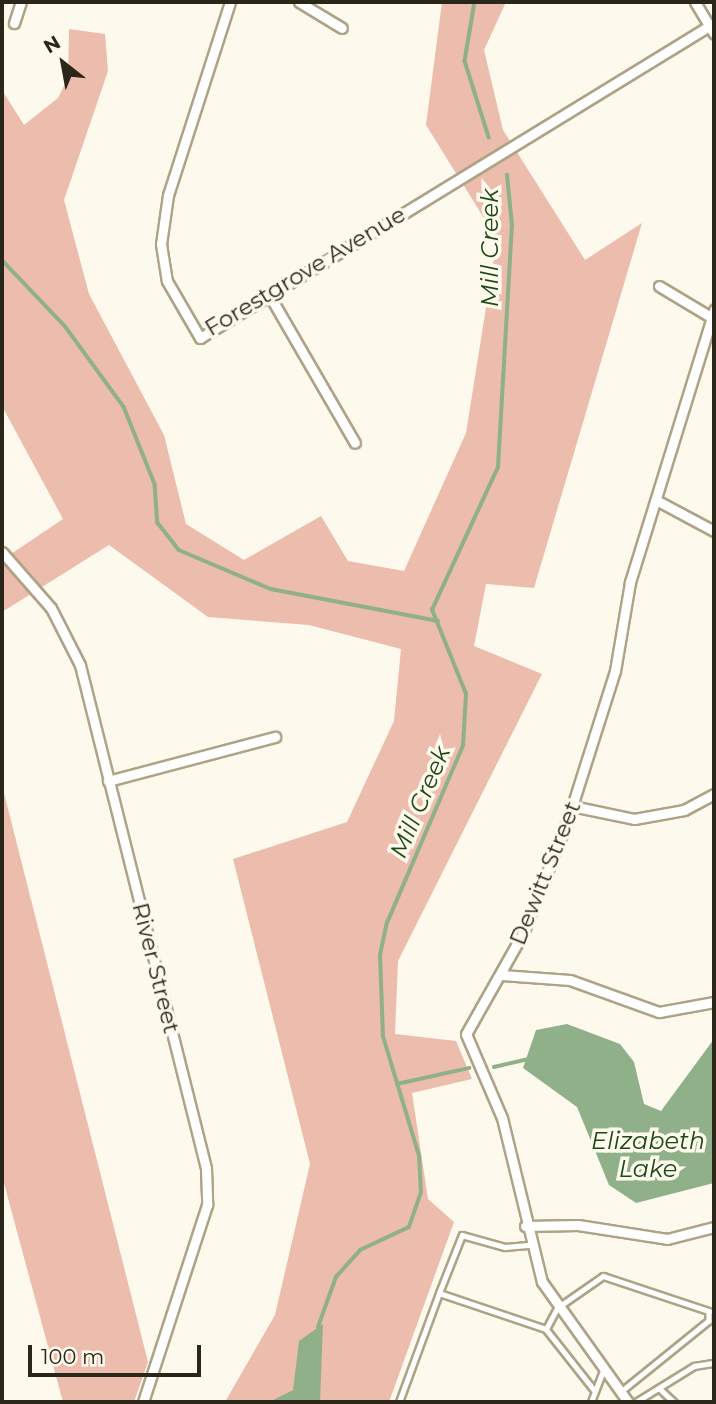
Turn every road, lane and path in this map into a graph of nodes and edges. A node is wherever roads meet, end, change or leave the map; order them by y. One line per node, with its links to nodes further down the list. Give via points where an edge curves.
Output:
1 (21, 2): 5 (street)
2 (230, 2): 9 (street, Forestgrove Avenue, via 168,195 161,244 167,281 200,338)
3 (299, 2): 6 (street)
4 (695, 2): 7 (street)
5 (15, 23)
6 (342, 28)
7 (713, 28): 9 (street, Forestgrove Avenue)
8 (659, 286): 10 (street)
9 (268, 293): 11 (street)
10 (713, 316): 12 (street, Dewitt Street)
11 (355, 443)
12 (656, 500): 13 (street); 18 (street, Dewitt Street, via 630,582 614,671)
13 (714, 531)
14 (2, 552): 16 (street, River Street, via 51,608 80,665)
15 (275, 737): 16 (street)
16 (108, 781): 32 (street, River Street, via 206,1168 207,1205)
17 (714, 794): 18 (street, via 684,810 634,819)
18 (572, 806): 19 (street, Dewitt Street)
19 (502, 975): 20 (street, via 570,980 659,1012); 21 (street, Dewitt Street, via 466,1034 502,1118)
20 (714, 1002)
21 (525, 1226): 22 (street, via 578,1225 667,1239); 23 (street, Dewitt Street)
22 (714, 1227)
23 (530, 1245): 24 (lane, via 505,1247 462,1234); 25 (street, Dewitt Street)
24 (439, 1293): 26 (lane); 33 (lane)
25 (557, 1308): 26 (lane); 28 (street, Dewitt Street); 31 (lane, via 611,1275 709,1311 709,1321)
26 (546, 1329): 30 (lane)
27 (714, 1363): 29 (lane, via 694,1366)
28 (603, 1369): 30 (lane); 31 (street, Dewitt Street)
29 (659, 1388): 36 (lane); 37 (lane)
30 (595, 1391): 34 (lane)
31 (621, 1392): 35 (street, Dewitt Street)
32 (144, 1402)
33 (399, 1402)
34 (591, 1402)
35 (628, 1402)
36 (636, 1402)
37 (674, 1402)

